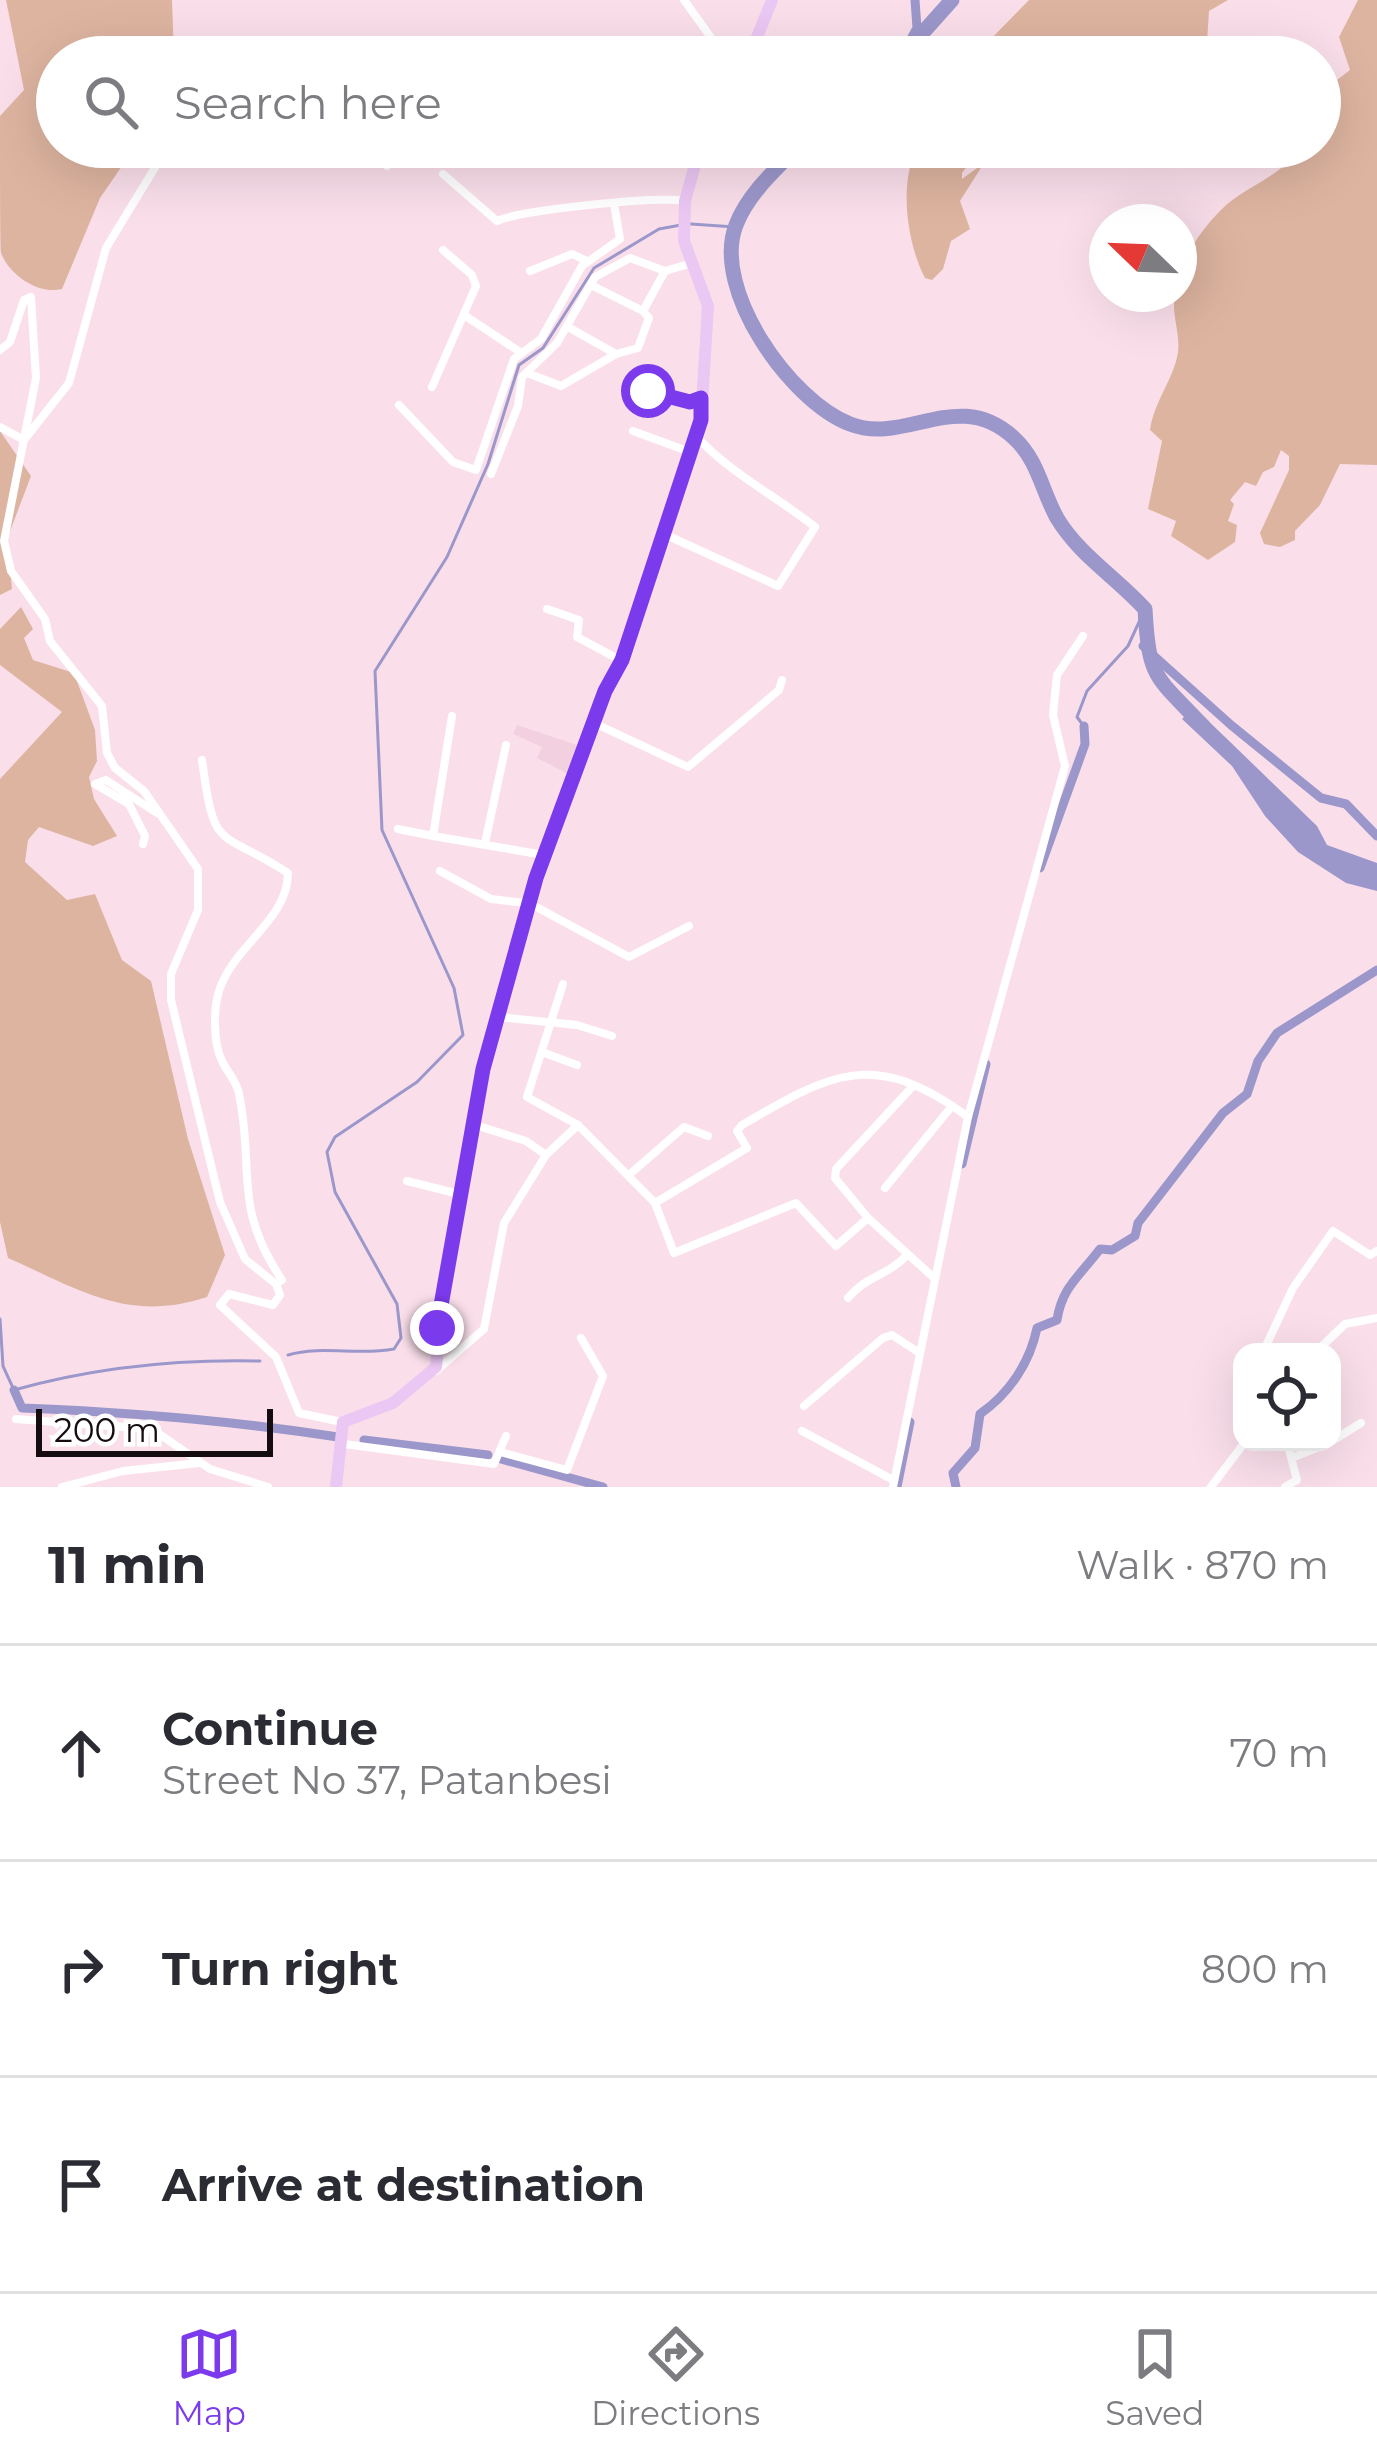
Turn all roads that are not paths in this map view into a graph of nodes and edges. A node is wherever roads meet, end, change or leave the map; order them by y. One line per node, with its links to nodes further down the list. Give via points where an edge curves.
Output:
1 (684, 0): 3 (street)
2 (772, 0): 4 (main road)
3 (710, 36)
4 (758, 36)
5 (154, 168): 30 (street, via 106,248 69,383)
6 (695, 168): 8 (main road)
7 (442, 174): 9 (street, via 497,221 516,212)
8 (686, 201): 9 (street); 12 (main road)
9 (614, 204): 11 (street, via 620,239)
10 (443, 250): 17 (street, via 476,283)
11 (587, 261): 13 (street, via 572,254); 20 (street, via 541,339)
12 (689, 263): 14 (street); 24 (main road, via 708,306)
13 (530, 271)
14 (665, 271): 15 (street, via 631,258); 16 (street)
15 (591, 285): 16 (street); 18 (street)
16 (643, 311): 21 (street, via 649,318 638,348)
17 (464, 315): 20 (street); 23 (street)
18 (568, 327): 21 (street); 22 (street)
19 (0, 350): 30 (street, via 31,297 38,354)
20 (520, 352): 26 (street, via 476,470 453,462)
21 (616, 353): 22 (street, via 561,386)
22 (527, 373): 32 (street)
23 (432, 387)
24 (701, 398): 25 (street, via 652,391); 29 (main road)
25 (638, 399)
26 (399, 404)
27 (0, 427): 30 (street)
28 (633, 430): 31 (street)
29 (696, 436): 31 (main road); 33 (street, via 722,464 814,527 778,586)
30 (23, 440): 42 (street, via 6,516 11,571 45,619 50,641 102,706 115,768)
31 (690, 452): 33 (main road)
32 (491, 474)
33 (662, 534): 36 (main road)
34 (547, 609): 36 (street, via 579,620 577,637)
35 (1082, 636): 59 (street, via 1057,675 1053,715 1065,766)
36 (622, 660): 39 (main road)
37 (781, 685): 39 (street, via 688,767)
38 (452, 716): 44 (street)
39 (594, 723): 47 (main road)
40 (506, 745): 45 (street)
41 (202, 760): 73 (street, via 214,825 289,873 286,901 223,981 216,1041 239,1089 248,1212 282,1280)
42 (158, 812): 46 (street, via 106,780 95,784 129,804); 73 (street, via 201,882 171,974 182,1052 220,1202 245,1259)
43 (398, 829): 44 (street)
44 (434, 836): 45 (street)
45 (484, 843): 47 (street)
46 (143, 844)
47 (545, 856): 49 (main road)
48 (440, 871): 49 (street, via 491,899)
49 (528, 903): 50 (street, via 629,957); 52 (main road)
50 (689, 926)
51 (563, 984): 53 (street)
52 (498, 1017): 53 (street); 60 (main road)
53 (550, 1026): 54 (street); 55 (street)
54 (612, 1036)
55 (542, 1052): 56 (street); 61 (street, via 527,1097)
56 (577, 1065)
57 (913, 1086): 58 (street); 68 (street, via 862,1072 832,1076 737,1131 747,1148); 69 (street, via 836,1169)
58 (952, 1106): 59 (street); 66 (street)
59 (968, 1117): 72 (street)
60 (470, 1124): 63 (street); 67 (main road)
61 (578, 1125): 63 (street); 64 (street)
62 (708, 1136): 64 (street, via 684,1127)
63 (546, 1155): 80 (street, via 504,1223 484,1329)
64 (630, 1174): 68 (street)
65 (407, 1181): 67 (street)
66 (885, 1188)
67 (459, 1194): 80 (main road)
68 (655, 1203): 69 (street, via 670,1250 678,1253 796,1204 834,1246)
69 (868, 1218): 71 (street)
70 (1377, 1251): 77 (street, via 1370,1256 1334,1231 1293,1288)
71 (908, 1255): 72 (street); 74 (street, via 892,1271 867,1276)
72 (933, 1277): 79 (street)
73 (276, 1284): 83 (street, via 273,1305 229,1294 220,1305 276,1357 299,1413)
74 (848, 1298)
75 (1377, 1318): 78 (street, via 1345,1324)
76 (581, 1338): 92 (street, via 603,1376 567,1471)
77 (1267, 1343)
78 (1325, 1343)
79 (918, 1352): 81 (street, via 883,1337); 95 (street)
80 (435, 1372): 83 (main road, via 393,1402)
81 (804, 1406)
82 (16, 1419): 94 (street, via 152,1430)
83 (343, 1422): 88 (main road)
84 (1360, 1423): 87 (street)
85 (802, 1431): 95 (street)
86 (506, 1436): 92 (street)
87 (1341, 1436)
88 (344, 1444): 92 (street, via 494,1464); 98 (main road)
89 (1238, 1451): 99 (street)
90 (1290, 1451): 93 (street)
91 (1310, 1451): 93 (street)
92 (500, 1452)
93 (1292, 1458): 100 (street, via 1297,1480)
94 (201, 1462): 96 (street); 97 (street)
95 (893, 1483)
96 (62, 1487)
97 (268, 1487)
98 (336, 1487)
99 (1211, 1487)
100 (1285, 1487)

